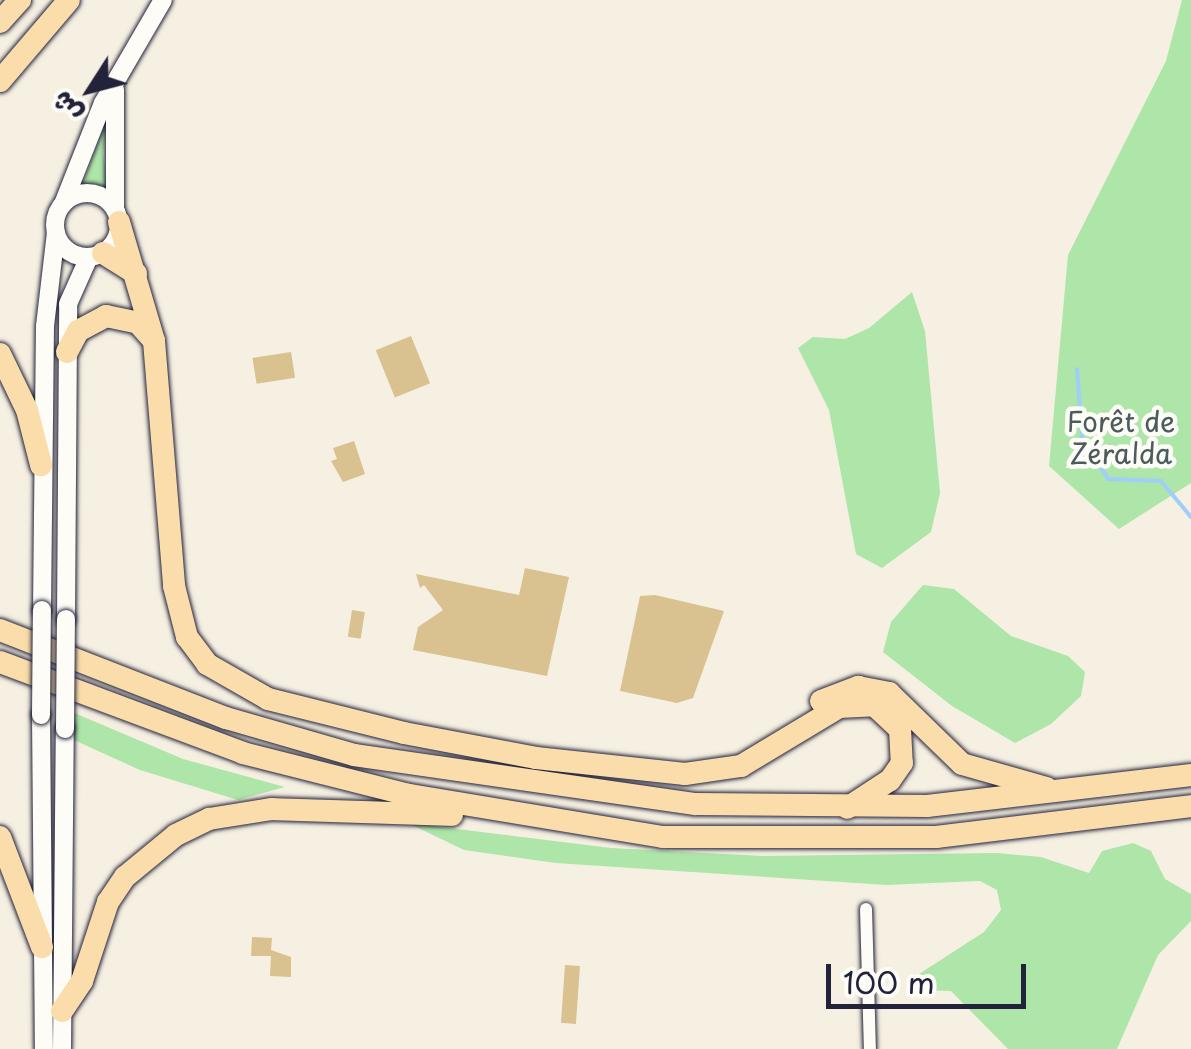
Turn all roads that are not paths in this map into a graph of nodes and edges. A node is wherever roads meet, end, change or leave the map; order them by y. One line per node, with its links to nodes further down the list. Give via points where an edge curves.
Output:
1 (66, 0): 3 (highway); 5 (highway)
2 (164, 0): 4 (main road)
3 (0, 66)
4 (116, 80): 6 (main road); 7 (main road)
5 (0, 81)
6 (63, 204): 7 (main road, via 90,193); 8 (main road)
7 (117, 216): 9 (main road, via 117,237); 10 (highway)
8 (56, 233): 9 (main road, via 65,248); 14 (main road)
9 (96, 255): 10 (highway); 12 (main road, via 68,304)
10 (136, 274): 11 (highway)
11 (154, 341): 12 (highway, via 138,323 106,316 78,331); 15 (highway)
12 (67, 352): 28 (main road, bridge)
13 (0, 354): 14 (highway, via 27,410)
14 (41, 465): 27 (main road, bridge)
15 (175, 554): 21 (highway, via 203,642 245,675 283,692 508,740 660,759 749,747 828,696 869,687 896,697 962,764); 23 (highway, via 173,580 184,628 214,669 268,699 442,742 685,774 741,766 839,707 874,705 896,722 904,756 890,780)
16 (0, 619): 18 (highway)
17 (0, 630): 18 (highway)
18 (32, 643): 23 (highway, via 226,718 354,755 696,804)
19 (0, 662): 24 (highway, via 244,753)
20 (1190, 776): 21 (highway)
21 (1066, 792): 23 (highway)
22 (1191, 806): 24 (highway, via 936,837 663,838)
23 (848, 808)
24 (537, 820): 28 (highway, via 272,809 209,819 149,852 125,877 100,921 82,981)
25 (0, 838): 27 (highway)
26 (866, 909): 31 (street)
27 (42, 947): 29 (main road)
28 (62, 1011): 30 (main road)
29 (44, 1049)
30 (62, 1049)
31 (870, 1049)

